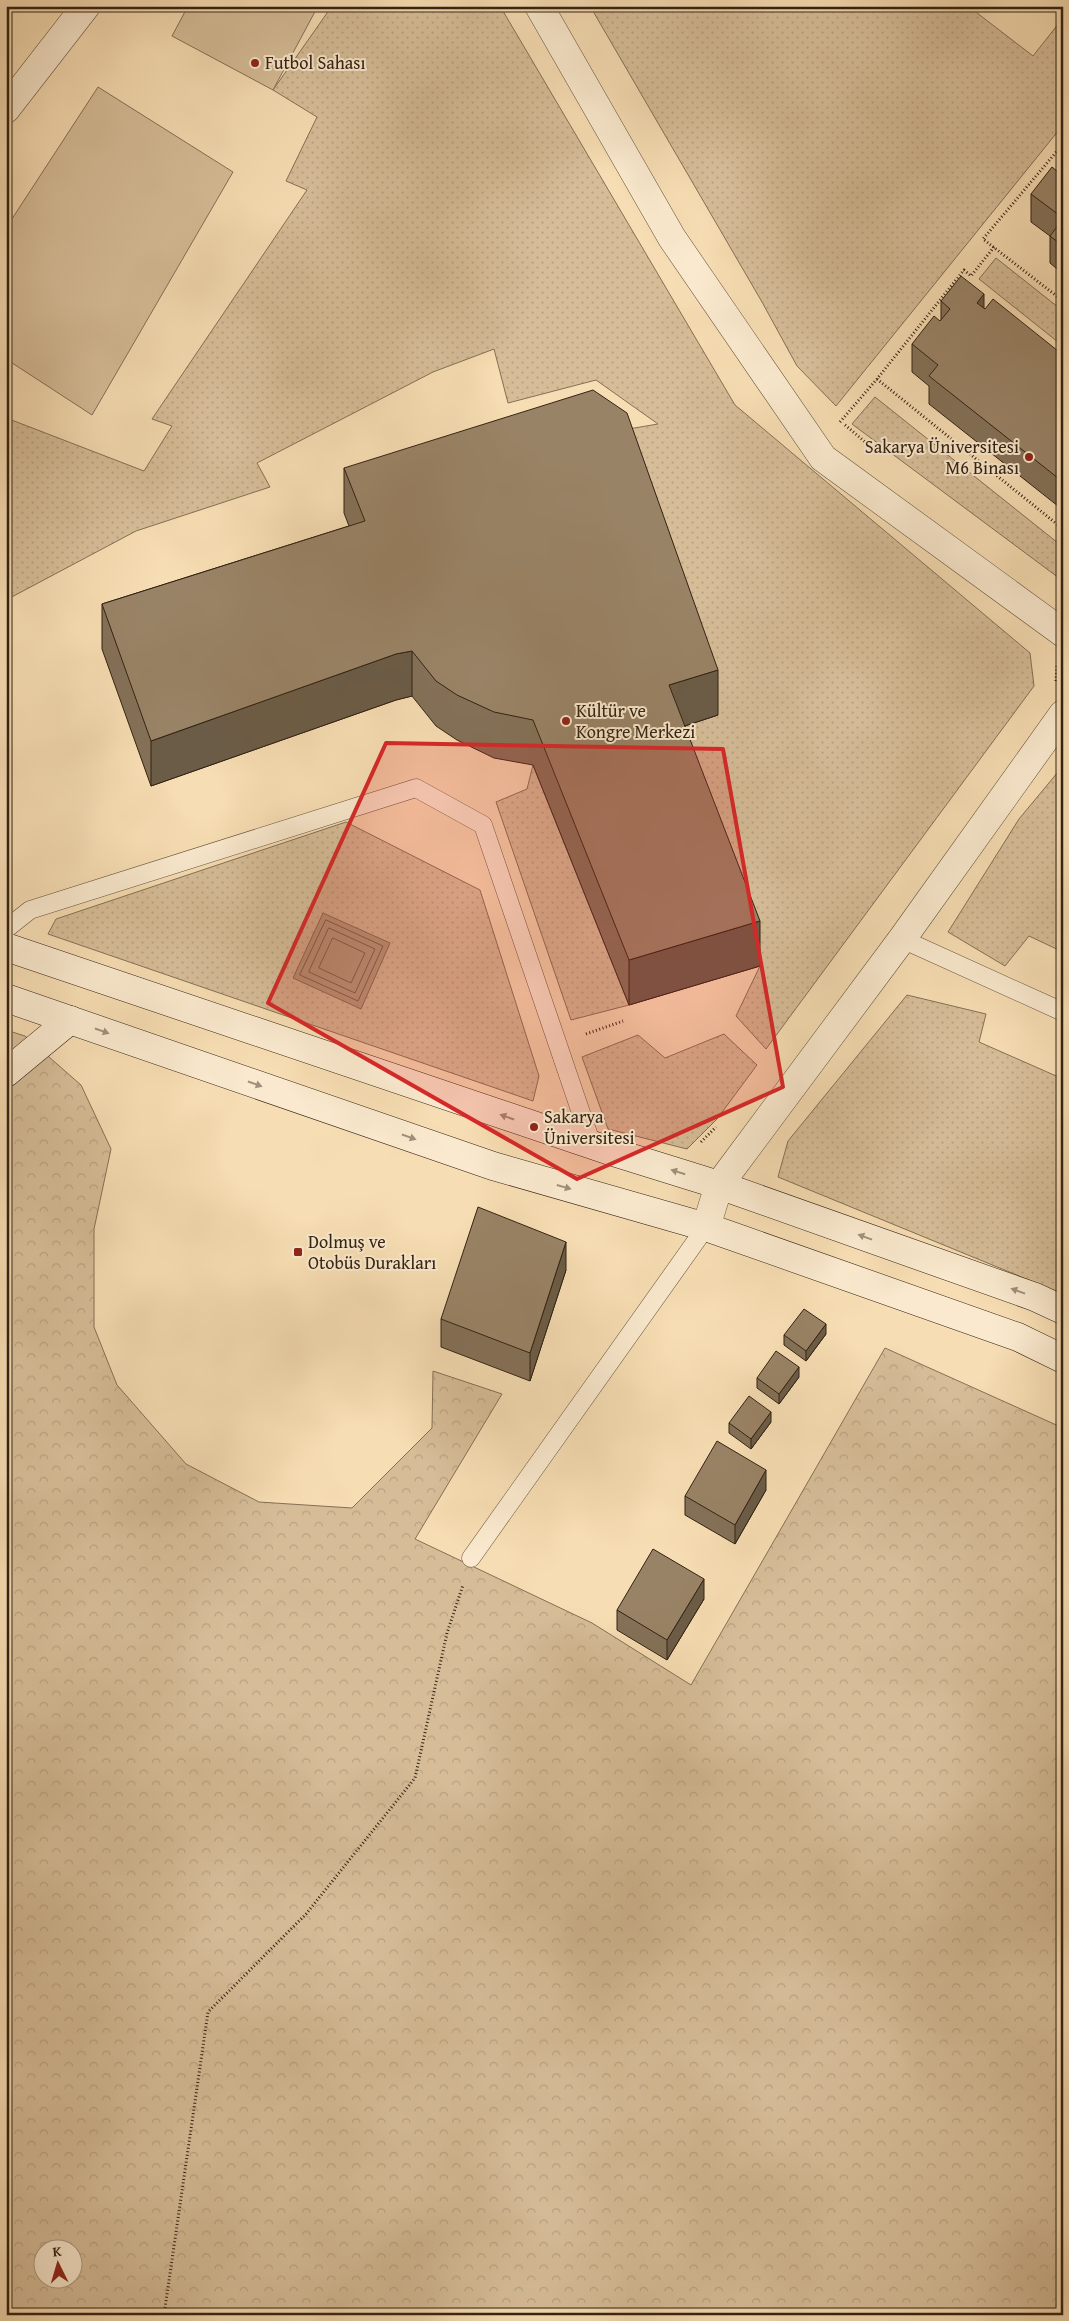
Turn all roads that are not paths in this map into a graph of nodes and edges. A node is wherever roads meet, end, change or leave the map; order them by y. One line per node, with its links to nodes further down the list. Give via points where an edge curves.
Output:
1 (86, 6): 3 (street)
2 (539, 6): 4 (street, via 672,238 823,458)
3 (6, 109)
4 (1063, 633)
5 (1063, 714): 7 (street)
6 (6, 930): 13 (lane, via 30,910 416,788 483,825)
7 (902, 939): 10 (lane); 14 (street)
8 (6, 947): 13 (street, one-way to 8)
9 (6, 998): 11 (street)
10 (1063, 1012)
11 (70, 1020): 12 (street); 15 (street, one-way to 15, via 492,1166)
12 (6, 1073)
13 (592, 1145): 14 (street, one-way to 13)
14 (719, 1185): 15 (street); 16 (street, one-way to 14, via 1035,1297)
15 (706, 1227): 17 (street, via 1018,1337); 18 (lane)
16 (1063, 1310)
17 (1063, 1359)
18 (471, 1558)

